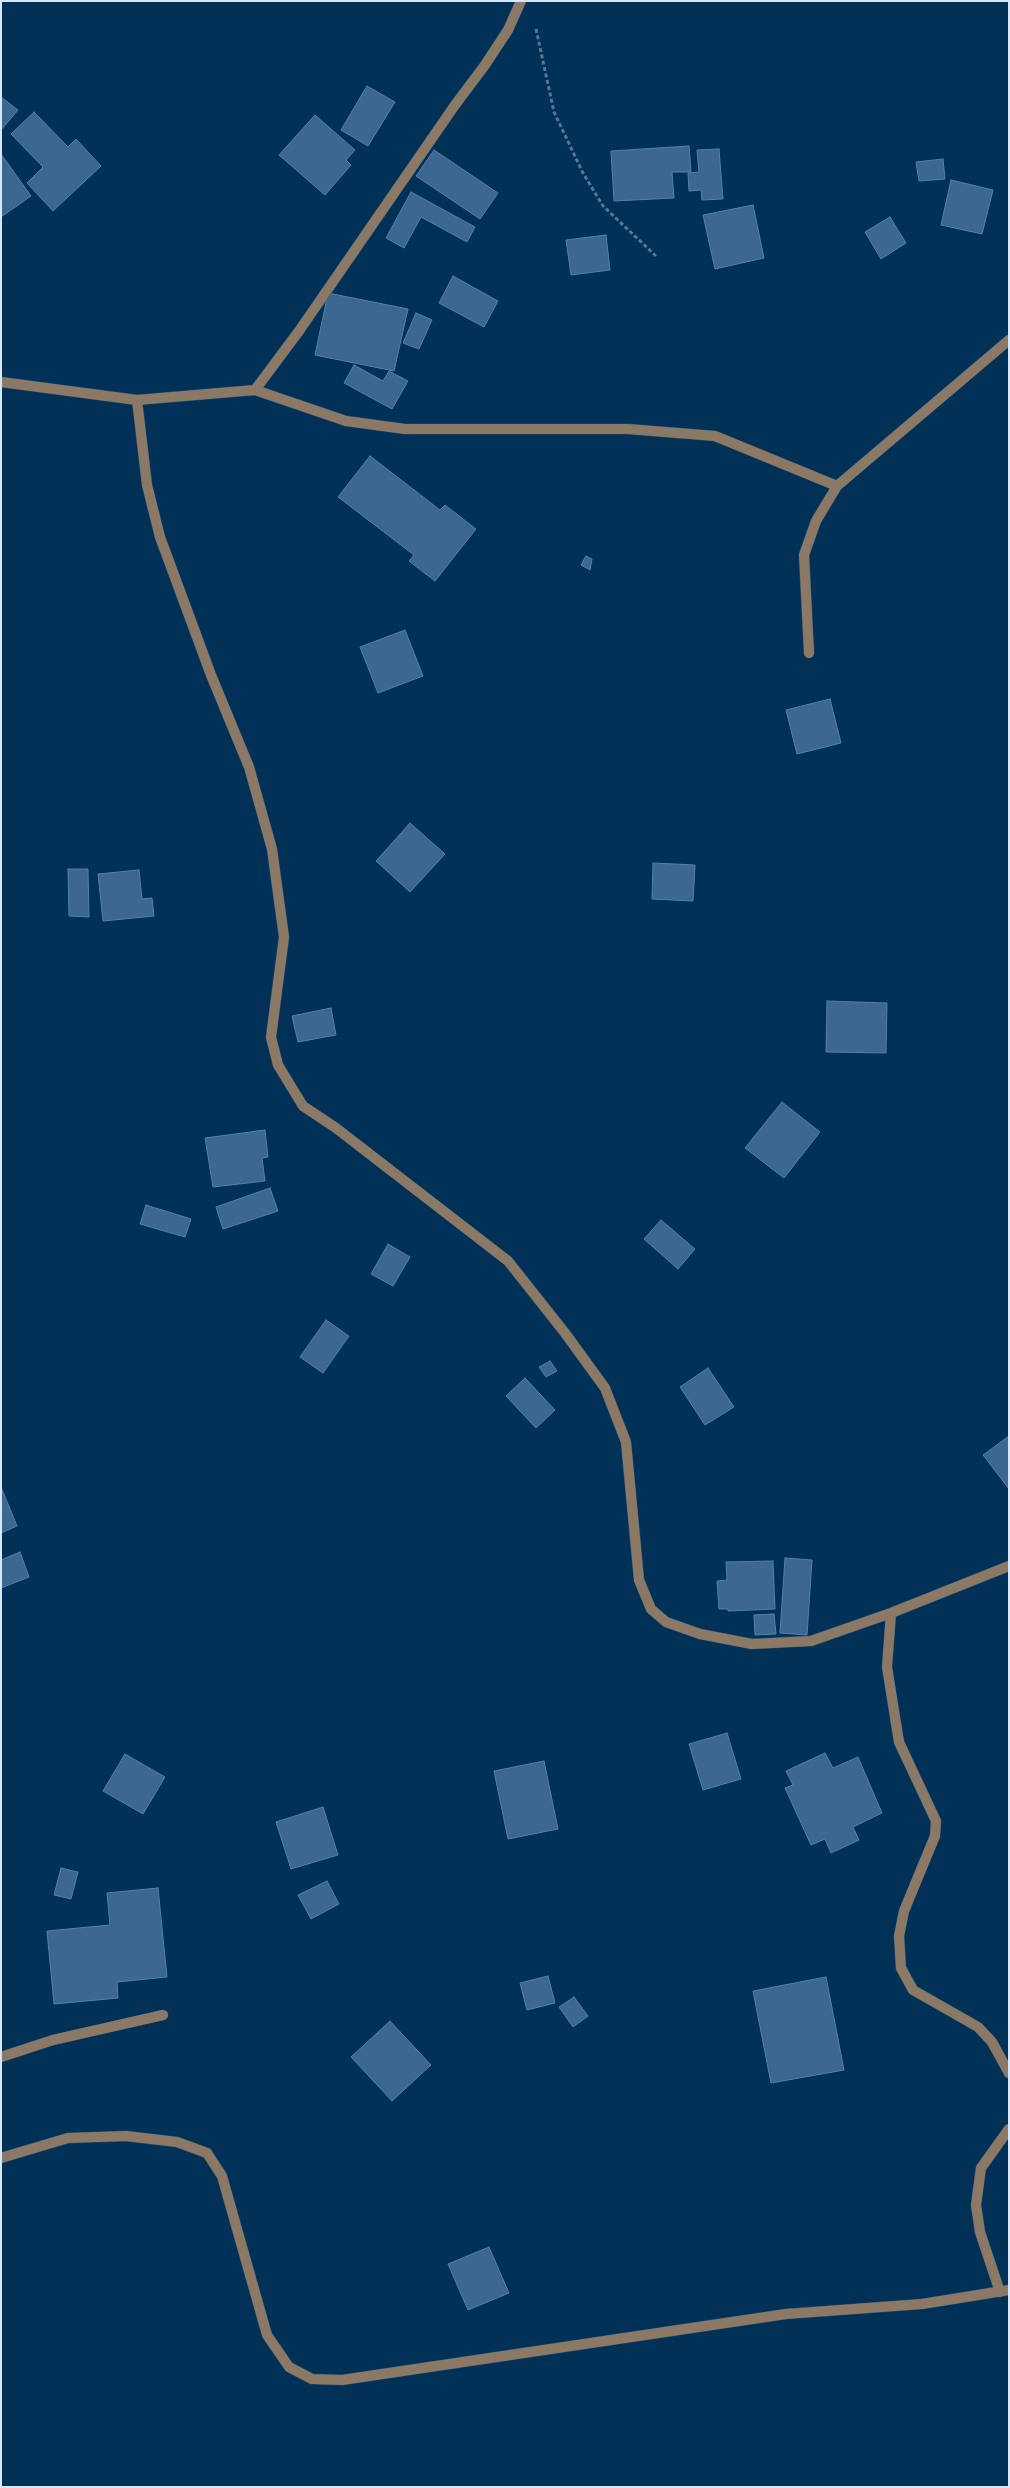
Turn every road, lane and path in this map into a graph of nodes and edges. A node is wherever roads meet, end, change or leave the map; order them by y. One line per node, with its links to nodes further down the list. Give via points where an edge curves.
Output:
1 (521, 1): 6 (street, via 508,30 485,65 454,104 304,324)
2 (535, 19): 3 (path, via 554,112 583,173 603,206)
3 (656, 256)
4 (1009, 340): 8 (street)
5 (1, 382): 7 (street)
6 (255, 390): 7 (street); 8 (street, via 346,421 405,429 628,429 714,436)
7 (137, 400): 11 (street, via 147,485 160,537 210,675 249,766 272,849 284,938 271,1037 278,1065 303,1106 508,1261 605,1388 626,1442 639,1580 651,1609 666,1622 700,1634 752,1644 812,1641)
8 (837, 486): 9 (street, via 816,521 804,555)
9 (809, 652)
10 (1009, 1566): 11 (street)
11 (891, 1613): 14 (street, via 887,1667 900,1742 936,1821 935,1836 904,1911 899,1936 902,1968 913,1990 978,2027 992,2042)
12 (162, 2015): 13 (street, via 53,2040)
13 (1, 2056)
14 (1009, 2073)
15 (1009, 2129): 17 (street, via 981,2168 976,2205 980,2232)
16 (1, 2158): 17 (street, via 68,2138 126,2136 177,2142 207,2153 222,2176 267,2335 289,2367 312,2378 342,2380 786,2314 922,2304)
17 (1004, 2291)

